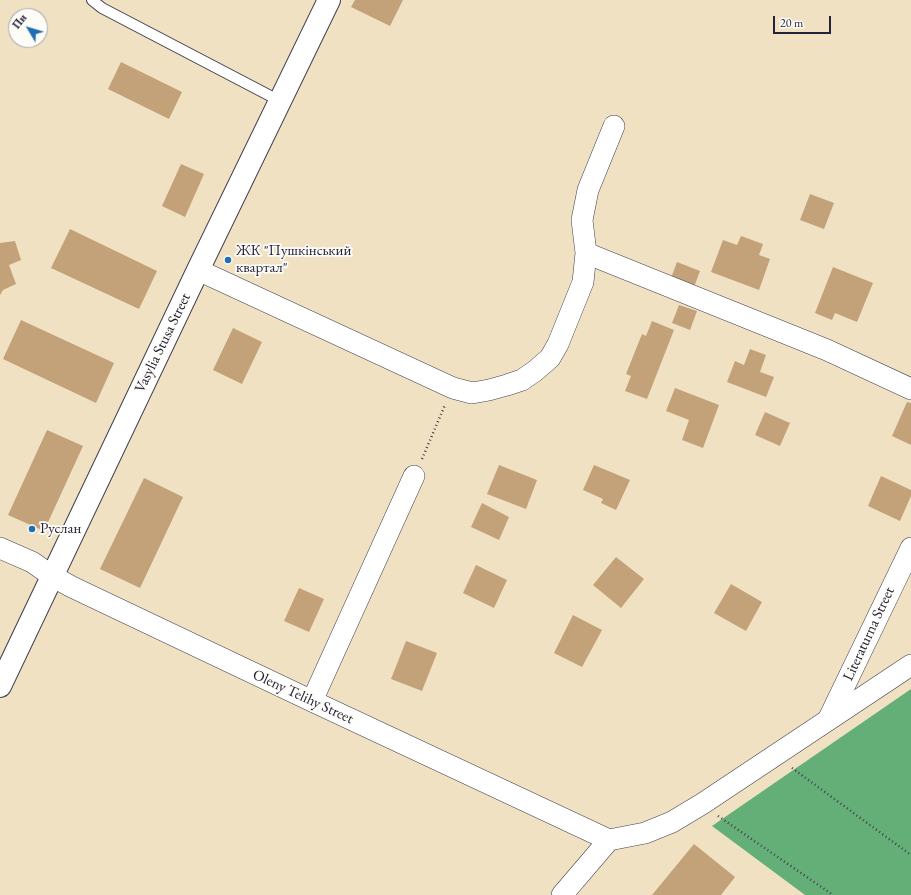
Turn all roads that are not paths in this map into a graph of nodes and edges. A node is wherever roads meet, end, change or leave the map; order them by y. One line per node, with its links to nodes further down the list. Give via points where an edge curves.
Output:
1 (92, 0): 3 (lane, via 102,8)
2 (328, 0): 3 (street, Vasylia Stusa Street)
3 (280, 101): 6 (street, Vasylia Stusa Street)
4 (614, 126): 5 (street, via 588,190 582,220)
5 (586, 253): 6 (street, via 583,282 550,358 522,380 472,393 453,388); 7 (street, via 827,350)
6 (198, 270): 11 (street, Vasylia Stusa Street)
7 (911, 389)
8 (414, 476): 14 (street)
9 (0, 548): 11 (street, Oleny Telihy Street, via 32,562)
10 (911, 548): 15 (street, Literaturna Street)
11 (52, 576): 13 (street, Vasylia Stusa Street); 14 (street, Oleny Telihy Street)
12 (911, 665): 15 (street)
13 (0, 686)
14 (312, 701): 16 (street, Oleny Telihy Street)
15 (828, 721): 16 (street, via 672,822 645,833)
16 (609, 840): 17 (street)
17 (562, 895)

